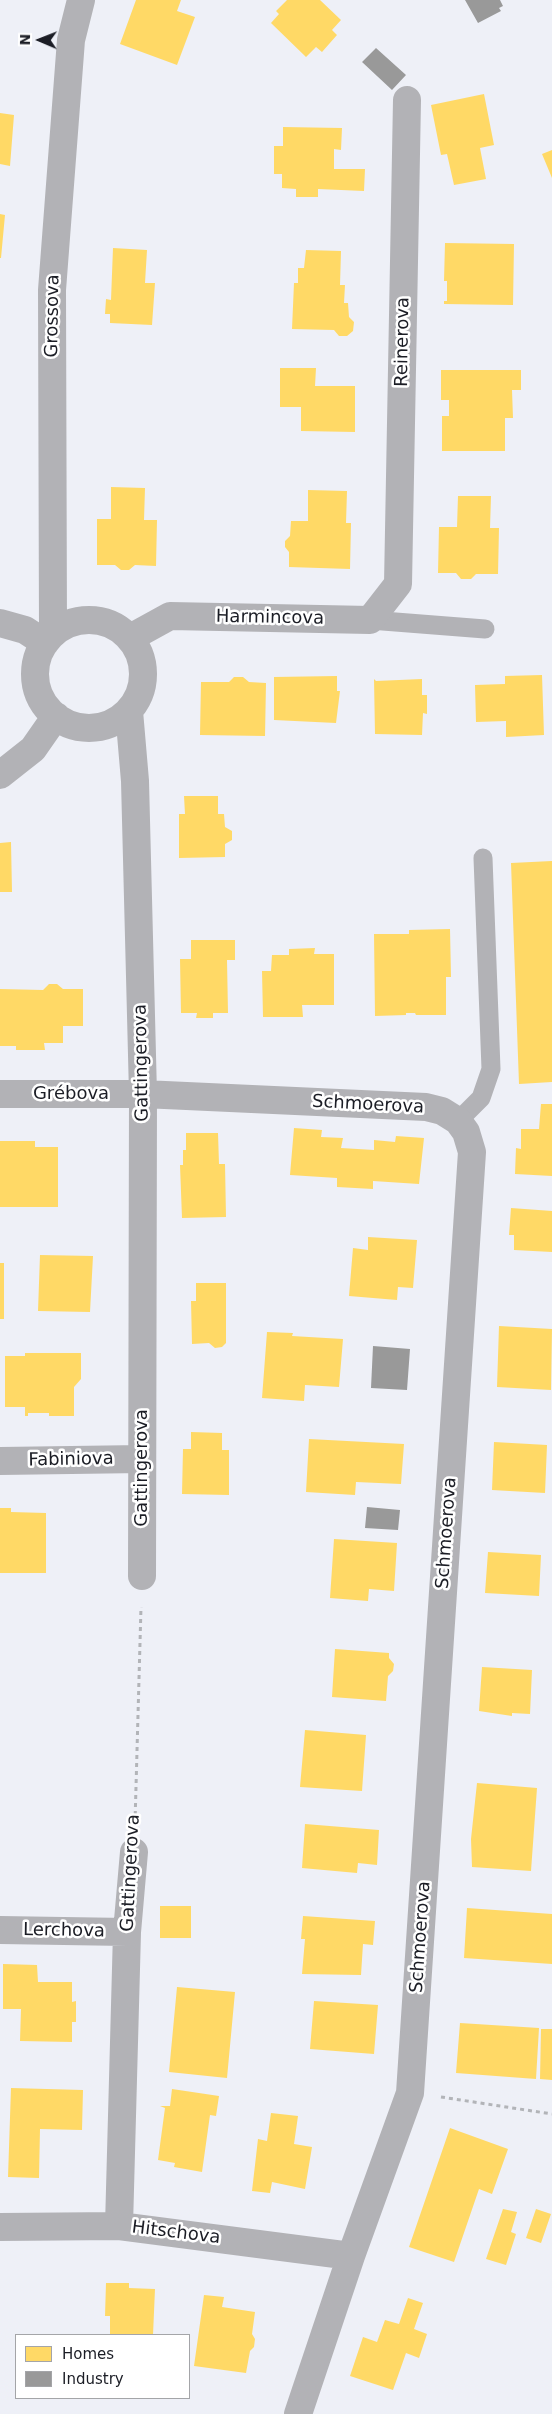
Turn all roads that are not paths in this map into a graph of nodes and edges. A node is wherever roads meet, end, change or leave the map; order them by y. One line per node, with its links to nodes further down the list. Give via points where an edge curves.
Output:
1 (81, 0): 6 (street, Grossova, via 71,40 52,290)
2 (407, 100): 3 (street, Reinerova, via 398,584)
3 (370, 620): 5 (lane); 7 (street, Harmincova, via 170,616)
4 (0, 623): 6 (street)
5 (485, 629)
6 (49, 638): 7 (street, via 67,624 84,620 101,621 117,627); 9 (street, via 38,655 36,682 39,695)
7 (130, 638): 8 (street, via 139,652 143,683)
8 (129, 710): 9 (street, via 116,721 101,727 85,728); 13 (street, Gattingerova, via 135,781)
9 (56, 716): 10 (street, via 33,750)
10 (0, 775)
11 (484, 858): 14 (lane, via 491,1069 481,1098)
12 (0, 1094): 13 (street, Grébova)
13 (143, 1094): 14 (street, Schmoerova, via 426,1107 442,1111); 15 (street, Gattingerova)
14 (458, 1121): 23 (street, Schmoerova, via 466,1132 472,1152 410,2093)
15 (142, 1459): 16 (street, Fabiniova); 17 (street, Gattingerova)
16 (0, 1461)
17 (142, 1576)
18 (134, 1852): 20 (street, Gattingerova)
19 (0, 1930): 20 (street, Lerchova)
20 (127, 1932): 21 (street, Gattingerova)
21 (119, 2226): 22 (street, Hitschova); 23 (street, Hitschova)
22 (0, 2227)
23 (351, 2256): 24 (street, Schmoerova)
24 (298, 2414)

